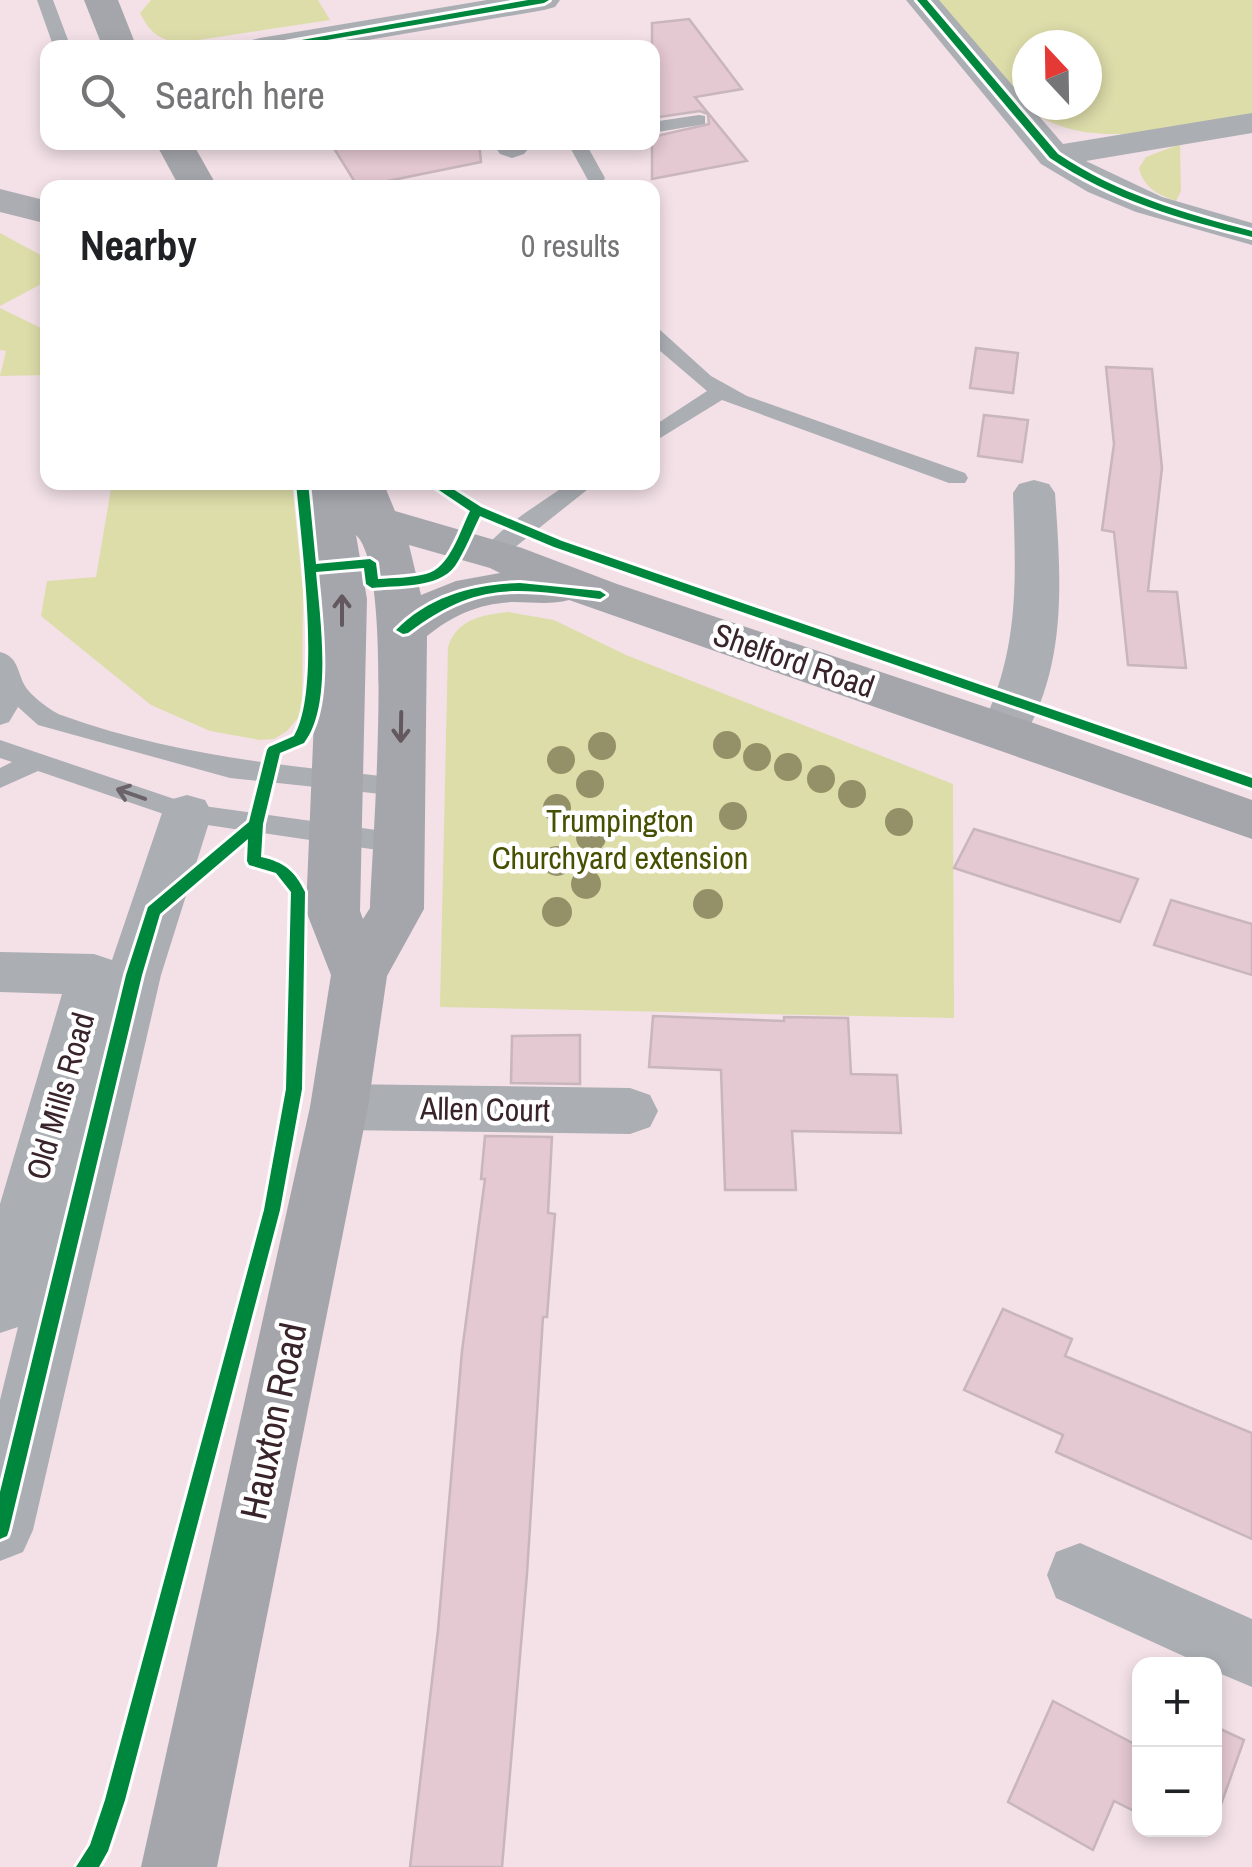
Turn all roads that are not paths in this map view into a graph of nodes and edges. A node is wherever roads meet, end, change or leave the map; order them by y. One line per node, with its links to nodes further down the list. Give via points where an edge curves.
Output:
1 (45, 0): 6 (lane)
2 (101, 0): 7 (main road)
3 (544, 0): 5 (street)
4 (922, 0): 15 (street)
5 (428, 9): 8 (street); 9 (street)
6 (60, 40)
7 (117, 40)
8 (294, 40)
9 (447, 40)
10 (699, 120): 12 (lane)
11 (1252, 122): 15 (street)
12 (660, 127)
13 (177, 150): 17 (main road)
14 (580, 150): 16 (lane)
15 (1054, 156): 20 (street, via 1122,196)
16 (596, 178)
17 (194, 180)
18 (0, 200): 19 (street)
19 (40, 211)
20 (1252, 234)
21 (660, 339): 22 (lane)
22 (720, 391): 23 (lane); 24 (lane)
23 (660, 432)
24 (958, 478)
25 (574, 490): 29 (lane)
26 (1034, 493): 35 (street, via 1040,624 1034,662)
27 (325, 502): 28 (main road, Shelford Road); 39 (main road, one-way to 27, via 343,599)
28 (369, 502): 29 (main road, Shelford Road); 31 (main road, Hauxton Road, via 398,581)
29 (492, 554): 30 (main road, Shelford Road)
30 (600, 595): 31 (main road, via 484,587 440,602); 35 (main road, Shelford Road)
31 (403, 630): 40 (main road, Hauxton Road, one-way to 40)
32 (0, 660): 33 (lane)
33 (14, 690): 34 (lane); 39 (lane, via 47,719 128,744 230,768)
34 (0, 716)
35 (1004, 731): 42 (main road, Shelford Road)
36 (0, 748): 37 (lane)
37 (38, 761): 38 (lane); 41 (lane, one-way to 37)
38 (0, 779)
39 (337, 781): 40 (lane); 43 (main road)
40 (400, 788): 44 (main road, Hauxton Road)
41 (187, 813): 43 (lane); 50 (street, via 134,976)
42 (1252, 820)
43 (336, 835): 44 (lane); 46 (main road, via 333,911)
44 (398, 843): 46 (main road, Hauxton Road, via 397,908)
45 (0, 972): 49 (street, Old Mills Road, via 94,975)
46 (359, 974): 47 (main road, Hauxton Road)
47 (339, 1107): 48 (street, Allen Court); 53 (main road, Hauxton Road)
48 (630, 1111)
49 (0, 1307)
50 (0, 1530)
51 (1080, 1575): 52 (street)
52 (1252, 1654)
53 (179, 1867)

